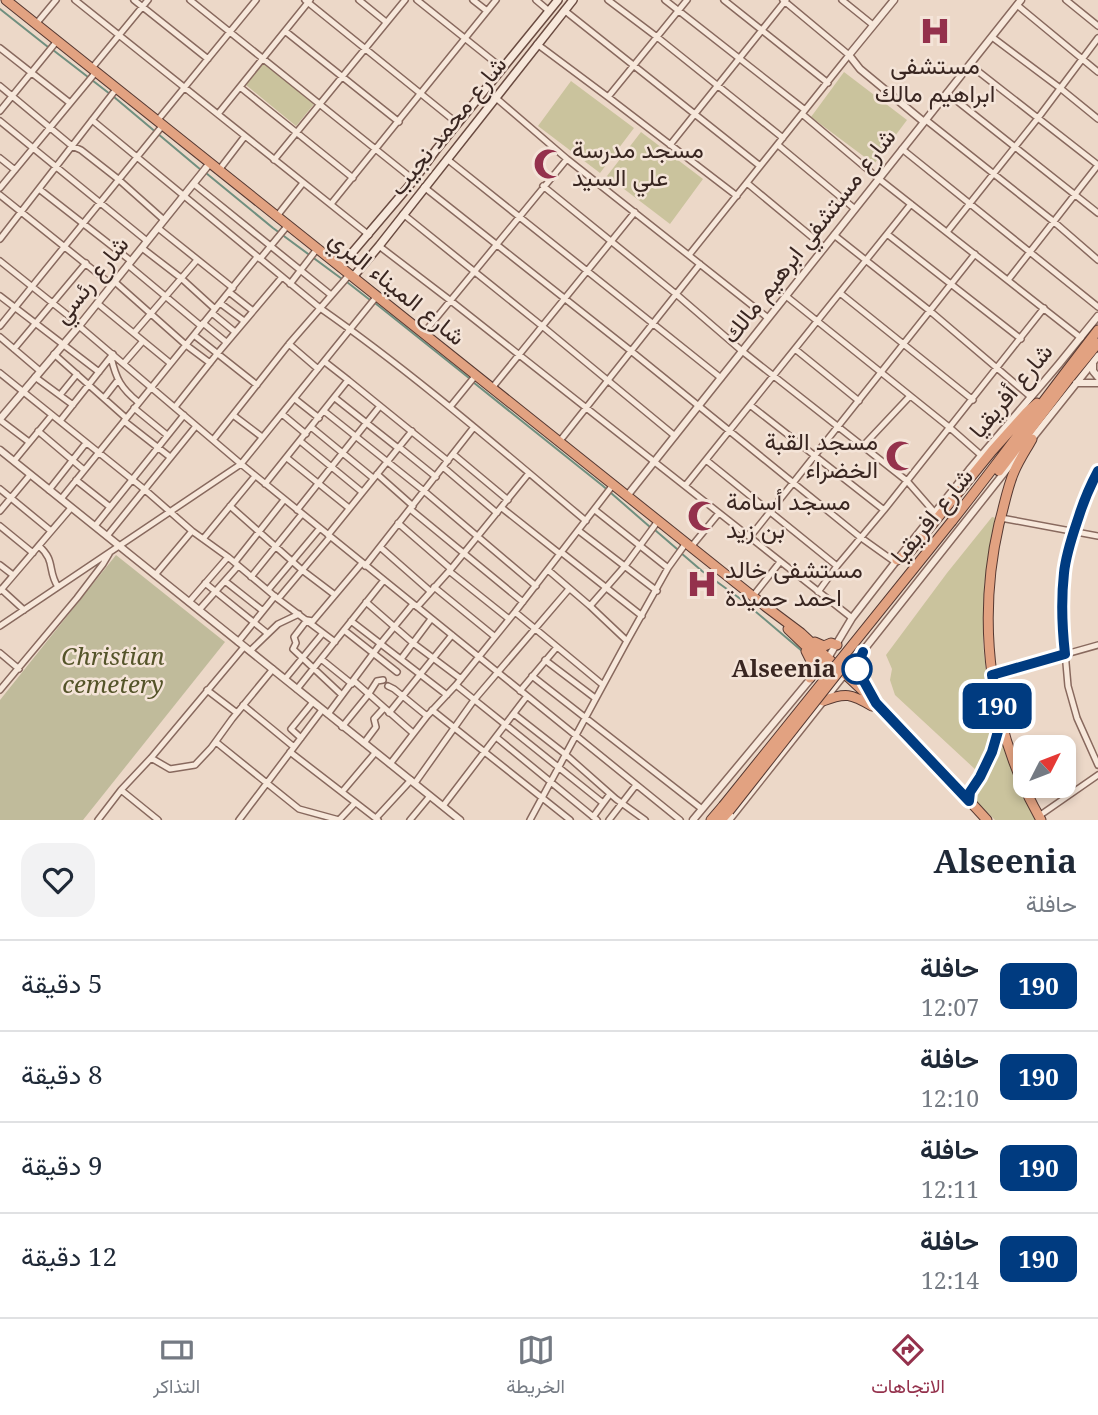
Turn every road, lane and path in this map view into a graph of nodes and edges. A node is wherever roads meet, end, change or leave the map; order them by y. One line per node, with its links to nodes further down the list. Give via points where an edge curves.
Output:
1 (56, 0): 32 (street)
2 (75, 0): 38 (street)
3 (134, 0): 26 (street)
4 (148, 0): 26 (street)
5 (190, 0): 37 (street)
6 (359, 0): 31 (street)
7 (405, 0): 31 (street)
8 (416, 0): 41 (street)
9 (473, 0): 29 (street)
10 (496, 0): 29 (street)
11 (536, 0): 30 (street)
12 (558, 0): 30 (main road, شارع محمد نجيب)
13 (573, 0): 27 (main road, شارع محمد نجيب)
14 (608, 0): 39 (street)
15 (665, 0): 28 (street)
16 (687, 0): 28 (street)
17 (724, 0): 35 (street)
18 (842, 0): 33 (street)
19 (894, 0): 33 (street)
20 (1066, 0): 34 (street)
21 (3, 1): 32 (highway, شارع الميناء البري)
22 (253, 1): 37 (street)
23 (308, 1): 36 (street); 46 (street)
24 (785, 1): 35 (street); 47 (street)
25 (1019, 3): 40 (street, شارع مستشفي ابرهيم مالك); 51 (street)
26 (143, 6): 38 (street); 49 (street)
27 (564, 10): 44 (main road, شارع محمد نجيب); 52 (street)
28 (678, 10): 39 (street); 48 (street)
29 (487, 11): 41 (street)
30 (549, 11): 54 (main road, شارع محمد نجيب)
31 (386, 22): 46 (street)
32 (36, 24): 43 (highway, شارع الميناء البري)
33 (873, 25): 47 (street)
34 (1098, 26)
35 (762, 30): 48 (street); 59 (street)
36 (285, 31): 50 (street); 58 (street)
37 (230, 32): 49 (street); 50 (street)
38 (120, 36): 55 (street); 64 (street)
39 (657, 37): 52 (street); 60 (street)
40 (992, 37): 53 (street, شارع مستشفي ابرهيم مالك); 65 (street)
41 (464, 38): 54 (street); 67 (street)
42 (1098, 38): 51 (street)
43 (57, 41): 55 (highway, شارع الميناء البري); 57 (street)
44 (537, 44): 69 (street); 70 (main road, شارع محمد نجيب)
45 (0, 48): 57 (street)
46 (365, 49): 58 (street); 67 (street)
47 (849, 55): 59 (street); 81 (street)
48 (739, 58): 60 (street); 74 (street)
49 (208, 59): 64 (street)
50 (263, 59): 62 (street); 72 (street)
51 (1083, 60): 56 (street); 65 (street)
52 (634, 65): 69 (street); 76 (street)
53 (970, 65): 66 (street, شارع مستشفي ابرهيم مالك); 77 (street)
54 (502, 68): 84 (main road, شارع محمد نجيب)
55 (94, 70): 63 (highway, شارع الميناء البري); 71 (street)
56 (1098, 72)
57 (31, 73): 68 (street); 71 (street)
58 (342, 77): 72 (street); 82 (street)
59 (828, 83): 74 (street)
60 (717, 85): 76 (street); 88 (street)
61 (0, 86): 68 (street)
62 (240, 87): 75 (street); 86 (street)
63 (117, 88): 79 (street); 83 (highway, شارع الميناء البري)
64 (185, 88): 75 (street); 83 (street)
65 (1060, 88): 77 (street); 78 (street)
66 (947, 93): 81 (street, شارع مستشفي ابرهيم مالك); 92 (street)
67 (421, 94): 82 (street); 84 (street)
68 (12, 96): 73 (street); 85 (street)
69 (608, 97): 89 (street)
70 (496, 98): 98 (main road, شارع محمد نجيب); 99 (street)
71 (70, 103): 85 (street)
72 (320, 104): 86 (street); 95 (street)
73 (0, 111)
74 (804, 112): 88 (street); 110 (street)
75 (218, 114): 87 (street)
76 (695, 114): 89 (street); 104 (street)
77 (1038, 118): 92 (street); 102 (street)
78 (1098, 119)
79 (92, 120): 91 (street); 96 (street)
80 (0, 121): 93 (street)
81 (925, 121): 94 (street, شارع مستشفي ابرهيم مالك); 107 (street)
82 (398, 122): 95 (street)
83 (160, 123): 96 (street); 101 (highway, شارع الميناء البري)
84 (457, 123): 111 (main road, شارع محمد نجيب)
85 (50, 127): 91 (street); 93 (street)
86 (296, 133): 100 (street); 108 (street)
87 (245, 136): 100 (street); 106 (street)
88 (783, 138): 90 (street)
89 (670, 145): 122 (street)
90 (778, 145): 104 (street); 127 (street)
91 (72, 146): 103 (street); 109 (street)
92 (1016, 146): 107 (street); 119 (street)
93 (33, 148): 103 (street); 105 (street)
94 (902, 149): 110 (street, شارع مستشفي ابرهيم مالك); 124 (street)
95 (376, 150): 108 (street); 111 (street)
96 (136, 156): 109 (street); 121 (street)
97 (0, 158): 105 (street)
98 (447, 159): 116 (main road, شارع محمد نجيب); 132 (street)
99 (567, 159): 115 (street); 129 (street)
100 (274, 160): 112 (street)
101 (210, 163): 106 (highway, شارع الميناء البري); 114 (street, شارع رئسي)
102 (1098, 165): 119 (street)
103 (56, 166): 118 (street); 123 (street)
104 (760, 166): 113 (street)
105 (15, 170): 117 (street)
106 (219, 170): 133 (highway, شارع الميناء البري)
107 (993, 174): 124 (street); 135 (street)
108 (353, 178): 126 (street)
109 (117, 179): 123 (street); 134 (street)
110 (878, 179): 125 (street); 127 (street, شارع مستشفي ابرهيم مالك)
111 (414, 180): 141 (main road, شارع محمد نجيب)
112 (303, 183): 126 (street); 133 (street)
113 (747, 183): 122 (street); 150 (street)
114 (194, 184): 121 (street, شارع رئسي); 149 (street)
115 (543, 186): 132 (street); 144 (street)
116 (424, 187): 131 (main road, شارع محمد نجيب); 146 (street)
117 (0, 188)
118 (39, 189): 128 (street); 136 (street)
119 (1076, 194): 130 (street); 135 (street)
120 (0, 195): 128 (street)
121 (184, 196): 134 (street, شارع رئسي); 156 (street)
122 (737, 196): 155 (street)
123 (100, 202): 136 (street); 145 (street)
124 (970, 203): 139 (street); 153 (street)
125 (911, 204): 139 (street); 140 (street)
126 (331, 205): 141 (street)
127 (855, 209): 142 (street, شارع مستشفي ابرهيم مالك)
128 (21, 212): 143 (street); 147 (street)
129 (635, 212): 144 (street); 155 (street)
130 (1098, 213)
131 (403, 214): 148 (main road, شارع محمد نجيب); 168 (street)
132 (519, 215): 146 (street); 166 (street)
133 (276, 216): 137 (highway, شارع الميناء البري)
134 (164, 220): 138 (street, شارع رئسي)
135 (1054, 222): 153 (street); 160 (street)
136 (83, 223): 147 (street); 163 (street)
137 (288, 225): 149 (street); 152 (highway, شارع الميناء البري)
138 (158, 228): 145 (street, شارع رئسي); 158 (street)
139 (947, 232): 154 (street)
140 (887, 233): 159 (street); 175 (street)
141 (369, 235): 151 (main road, شارع محمد نجيب)
142 (834, 235): 150 (street, شارع مستشفي ابرهيم مالك); 159 (street)
143 (0, 239)
144 (611, 241): 166 (street); 179 (street)
145 (145, 244): 163 (street, شارع رئسي); 171 (street)
146 (497, 244): 168 (street); 185 (street)
147 (64, 246): 162 (street); 176 (street)
148 (379, 246): 157 (main road, شارع محمد نجيب); 186 (street)
149 (271, 247): 156 (street); 167 (street)
150 (824, 247): 184 (street, شارع مستشفي ابرهيم مالك)
151 (357, 248): 157 (main road); 165 (main road, شارع محمد نجيب)
152 (317, 249): 165 (highway, شارع الميناء البري); 167 (street)
153 (1030, 251): 172 (street); 191 (street)
154 (975, 254): 172 (street); 175 (street)
155 (689, 255): 164 (street)
156 (259, 258): 170 (street); 177 (street)
157 (369, 258): 169 (main road, شارع محمد نجيب)
158 (197, 260): 171 (street); 177 (street)
159 (866, 260): 178 (street); 196 (street)
160 (1098, 260)
161 (0, 261): 176 (street)
162 (86, 263): 173 (street); 187 (street)
163 (130, 263): 173 (street, شارع رئسي); 182 (street)
164 (701, 264): 179 (street); 199 (street)
165 (340, 267): 169 (highway, شارع الميناء البري)
166 (587, 270): 185 (street); 203 (street)
167 (300, 271): 174 (street); 180 (street)
168 (474, 272): 186 (street); 207 (street)
169 (351, 275): 180 (street); 183 (highway, شارع الميناء البري)
170 (282, 277): 174 (street); 195 (street)
171 (181, 278): 182 (street); 194 (street)
172 (1007, 280): 193 (street)
173 (113, 283): 188 (street, شارع رئسي); 197 (street)
174 (290, 284): 192 (street)
175 (951, 284): 196 (street); 216 (street)
176 (32, 286): 187 (street); 190 (street)
177 (231, 290): 189 (street); 195 (street)
178 (840, 293): 201 (street); 222 (street)
179 (676, 294): 203 (street); 227 (street)
180 (331, 295): 192 (street)
181 (0, 296): 190 (street)
182 (166, 296): 197 (street); 204 (street)
183 (377, 296): 208 (street); 212 (highway, شارع الميناء البري)
184 (786, 296): 199 (street, شارع مستشفي ابرهيم مالك); 201 (street)
185 (564, 298): 207 (street); 226 (street)
186 (451, 301): 212 (street); 230 (street)
187 (53, 303): 202 (street); 205 (street)
188 (97, 303): 205 (street, شارع رئسي); 211 (street)
189 (220, 303): 194 (street); 200 (street)
190 (15, 307): 202 (street); 206 (street)
191 (1098, 307)
192 (320, 308): 208 (street); 221 (street)
193 (1044, 309): 215 (street); 216 (street)
194 (214, 311): 204 (street); 210 (street)
195 (253, 311): 200 (street)
196 (930, 312): 222 (street); 239 (street)
197 (151, 314): 211 (street); 223 (street)
198 (1098, 316): 215 (street, شارع أفريقيا)
199 (768, 318): 227 (street, شارع مستشفي ابرهيم مالك)
200 (244, 321): 210 (street)
201 (817, 321): 225 (street); 243 (street)
202 (36, 323): 220 (street); 224 (street)
203 (653, 323): 226 (street); 248 (street)
204 (202, 324): 213 (street); 218 (street)
205 (79, 325): 220 (street, شارع رئسي); 231 (street)
206 (0, 326)
207 (542, 326): 230 (street); 251 (street)
208 (351, 330): 234 (street); 275 (street)
209 (1098, 330): 258 (highway, شارع افريقيا)
210 (235, 332): 218 (street)
211 (134, 333): 217 (street)
212 (423, 334): 245 (highway, شارع الميناء البري)
213 (194, 335): 223 (street); 229 (street)
214 (0, 337): 224 (street)
215 (1081, 338): 262 (street, شارع أفريقيا)
216 (1021, 339): 239 (street)
217 (143, 341): 235 (street); 236 (street)
218 (226, 342): 229 (street)
219 (1098, 343): 373 (highway, شارع افريقيا)
220 (64, 344): 228 (street, شارع رئسي); 232 (street)
221 (289, 344): 238 (street); 254 (street)
222 (904, 344): 243 (street); 266 (street)
223 (186, 345): 236 (street); 237 (street)
224 (14, 349): 244 (street)
225 (795, 349): 246 (street); 267 (street)
226 (631, 351): 251 (street); 273 (street)
227 (741, 351): 246 (street); 248 (street, شارع مستشفي ابرهيم مالك)
228 (54, 354): 240 (street); 244 (street, شارع رئسي)
229 (217, 354): 237 (street); 254 (street)
230 (519, 355): 257 (street); 276 (street)
231 (112, 356): 235 (street); 241 (street); 249 (street)
232 (81, 358): 240 (street); 241 (street)
233 (1096, 358): 247 (street, via 1092,365); 252 (street, شارع أفريقيا)
234 (325, 362): 238 (street); 250 (street)
235 (124, 363): 256 (street)
236 (170, 363): 256 (street)
237 (210, 363): 274 (street)
238 (318, 369): 265 (street)
239 (998, 369): 262 (street); 266 (street)
240 (75, 372): 255 (street); 260 (street)
241 (99, 372): 255 (street)
242 (0, 373): 259 (street)
243 (881, 373): 261 (street); 267 (street)
244 (38, 374): 259 (street, شارع رئسي); 260 (street)
245 (476, 375): 257 (highway, شارع الميناء البري); 275 (street)
246 (773, 377): 271 (street); 293 (street)
247 (1098, 377)
248 (721, 378): 273 (street, شارع مستشفي ابرهيم مالك)
249 (118, 380): 263 (street); 268 (street)
250 (348, 380): 264 (street); 272 (street)
251 (607, 381): 276 (street); 299 (street)
252 (1076, 383): 253 (street); 302 (street, شارع أفريقيا)
253 (1098, 383)
254 (257, 384): 283 (street)
255 (89, 385): 263 (street); 270 (street)
256 (151, 386): 268 (street); 274 (street)
257 (492, 388): 306 (highway, شارع الميناء البري)
258 (1051, 391): 373 (highway, شارع افريقيا); 400 (highway, via 992,451 909,553)
259 (23, 392): 278 (street, شارع رئسي); 281 (street)
260 (60, 395): 270 (street)
261 (911, 396): 292 (street); 311 (street)
262 (1031, 397): 317 (street, شارع أفريقيا)
263 (104, 398): 285 (street)
264 (335, 398): 279 (street); 288 (street)
265 (295, 399): 280 (street); 284 (street)
266 (972, 400): 292 (street)
267 (859, 401): 293 (street)
268 (138, 402): 277 (street)
269 (0, 405): 278 (street)
270 (73, 405): 287 (street)
271 (750, 405): 296 (street); 316 (street)
272 (380, 406): 288 (street); 295 (street)
273 (697, 406): 296 (street); 299 (street, شارع مستشفي ابرهيم مالك)
274 (175, 407): 282 (street)
275 (450, 407): 291 (street)
276 (586, 407): 306 (street); 325 (street)
277 (134, 408): 285 (street); 297 (street)
278 (7, 410): 286 (street, شارع رئسي)
279 (324, 411): 284 (street); 301 (street)
280 (282, 414): 298 (street); 300 (street)
281 (52, 415): 287 (street); 294 (street)
282 (184, 415): 289 (street); 297 (street)
283 (233, 415): 300 (street); 303 (street)
284 (319, 418): 290 (street)
285 (125, 419): 309 (street); 313 (street)
286 (0, 420): 305 (street)
287 (60, 421): 307 (street)
288 (367, 423): 301 (street); 310 (street)
289 (196, 426): 303 (street); 308 (street)
290 (312, 427): 298 (street); 314 (street)
291 (474, 427): 315 (street); 331 (street)
292 (949, 427): 317 (street); 338 (street)
293 (838, 428): 311 (street); 316 (street)
294 (38, 431): 305 (street); 320 (street)
295 (412, 431): 310 (street); 324 (street)
296 (729, 431): 321 (street); 340 (street)
297 (168, 434): 308 (street); 309 (street)
298 (306, 434): 304 (street)
299 (675, 436): 325 (street, شارع مستشفي ابرهيم مالك)
300 (262, 437): 326 (street)
301 (356, 437): 314 (street); 323 (street)
302 (1032, 439): 369 (highway, via 1013,473); 469 (street, شارع أفريقيا)
303 (213, 440): 326 (street)
304 (300, 441): 319 (street); 327 (street)
305 (29, 442): 322 (street)
306 (559, 442): 342 (highway, شارع الميناء البري)
307 (86, 443): 313 (street); 320 (street)
308 (181, 444): 318 (street)
309 (158, 447): 318 (street); 337 (street)
310 (398, 447): 323 (street); 335 (street)
311 (862, 447): 338 (street)
312 (0, 450): 322 (street)
313 (99, 452): 329 (street); 337 (street)
314 (343, 453): 327 (street); 334 (street)
315 (453, 454): 324 (street); 353 (street)
316 (815, 456): 340 (street); 361 (street)
317 (982, 456): 368 (street, شارع أفريقيا)
318 (170, 457): 346 (street)
319 (288, 457): 339 (street); 341 (street)
320 (72, 460): 329 (street); 345 (street)
321 (706, 460): 343 (street); 365 (street)
322 (14, 461): 332 (street)
323 (387, 461): 334 (street); 347 (street)
324 (448, 461): 328 (street)
325 (654, 462): 343 (street); 349 (street, شارع مستشفي ابرهيم مالك)
326 (241, 464): 333 (street); 363 (street)
327 (332, 467): 339 (street); 348 (street)
328 (443, 467): 335 (street); 366 (street)
329 (84, 470): 336 (street)
330 (1098, 471): 381 (street)
331 (529, 473): 353 (street); 370 (street)
332 (30, 475): 345 (street); 350 (street)
333 (255, 476): 341 (street); 354 (street)
334 (375, 476): 348 (street); 356 (street)
335 (436, 477): 347 (street)
336 (76, 480): 351 (street); 355 (street)
337 (133, 480): 346 (street); 355 (street)
338 (906, 481): 361 (street); 368 (street)
339 (319, 483): 358 (street); 364 (street)
340 (793, 483): 365 (street); 387 (street)
341 (265, 484): 352 (street)
342 (614, 485): 349 (highway, شارع الميناء البري); 360 (street)
343 (685, 486): 367 (street)
344 (0, 489): 350 (street)
345 (49, 489): 351 (street)
346 (144, 489): 363 (street); 382 (street)
347 (424, 491): 356 (street); 384 (street)
348 (362, 492): 358 (street)
349 (627, 496): 371 (highway, شارع الميناء البري)
350 (11, 498): 362 (street); 378 (street)
351 (61, 499): 357 (street)
352 (284, 499): 364 (street); 380 (street)
353 (508, 500): 359 (street)
354 (230, 506): 380 (street); 388 (street)
355 (110, 507): 375 (street)
356 (411, 507): 372 (street); 397 (street)
357 (71, 508): 375 (street); 378 (street)
358 (349, 508): 383 (street)
359 (502, 508): 366 (street); 398 (street)
360 (595, 510): 370 (street); 394 (street)
361 (884, 510): 387 (street)
362 (0, 511)
363 (171, 511): 379 (street); 391 (street)
364 (299, 512): 376 (street); 392 (street)
365 (770, 512): 386 (street); 407 (street)
366 (497, 513): 384 (street)
367 (719, 513): 386 (street); 389 (street)
368 (935, 513): 400 (street, شارع أفريقيا)
369 (1001, 518): 381 (street); 486 (highway, via 988,613)
370 (586, 521): 377 (street)
371 (659, 521): 389 (highway, شارع الميناء البري); 394 (street)
372 (398, 523): 393 (street); 410 (street)
373 (954, 523): 554 (highway, شارع افريقيا, bridge)
374 (0, 526): 395 (street)
375 (94, 526): 382 (street)
376 (320, 528): 383 (street); 401 (street)
377 (579, 530): 398 (street); 406 (street)
378 (51, 531): 390 (street)
379 (192, 531): 388 (street); 413 (street)
380 (258, 532): 392 (street); 403 (street)
381 (1074, 532): 385 (street); 472 (street, via 1064,571)
382 (107, 536): 391 (street)
383 (329, 536): 404 (street); 409 (street)
384 (476, 536): 397 (street); 418 (street)
385 (1098, 536)
386 (750, 537): 402 (street)
387 (860, 537): 400 (street); 407 (street)
388 (202, 539): 399 (street)
389 (688, 545): 408 (street); 429 (highway, شارع الميناء البري)
390 (39, 546): 395 (street); 419 (street, via 50,558)
391 (118, 546): 396 (street); 413 (street)
392 (275, 547): 401 (street); 414 (street)
393 (380, 547): 404 (street); 421 (street)
394 (640, 547): 406 (street); 408 (street)
395 (33, 552): 412 (street)
396 (110, 552): 419 (street); 481 (street)
397 (463, 552): 410 (street); 434 (street)
398 (560, 553): 411 (street); 420 (street)
399 (228, 557): 403 (street); 417 (street)
400 (896, 561): 444 (street, شارع أفريقيا)
401 (292, 562): 409 (street); 424 (street)
402 (780, 562): 427 (street); 429 (street)
403 (237, 564): 414 (street); 416 (street)
404 (363, 564): 415 (street); 428 (street)
405 (0, 565): 412 (street)
406 (625, 566): 420 (street); 425 (street)
407 (837, 566): 427 (street)
408 (668, 568): 425 (street)
409 (302, 570): 428 (street); 430 (street)
410 (450, 570): 421 (street); 445 (street)
411 (548, 570): 418 (street); 422 (street)
412 (13, 575): 423 (street)
413 (155, 575): 432 (street)
414 (251, 577): 424 (street)
415 (384, 580): 433 (street); 435 (street)
416 (225, 581): 426 (street); 431 (street)
417 (205, 583): 426 (street); 432 (street)
418 (536, 586): 434 (street)
419 (58, 587): 437 (street)
420 (607, 588): 436 (street); 443 (street)
421 (432, 589): 435 (street); 458 (street)
422 (569, 589): 436 (street); 452 (street)
423 (1, 590): 437 (street)
424 (268, 590): 430 (street)
425 (657, 591): 443 (street)
426 (215, 592): 438 (street); 439 (street)
427 (818, 592): 444 (street)
428 (335, 595): 446 (street, via 313,621)
429 (753, 596): 457 (highway, شارع الميناء البري)
430 (277, 597): 440 (street); 442 (street)
431 (247, 598): 438 (street); 440 (street)
432 (189, 602): 439 (street)
433 (366, 602): 448 (street); 451 (street)
434 (523, 602): 441 (street)
435 (415, 606): 447 (street); 451 (street)
436 (590, 606): 460 (street)
437 (24, 610): 450 (street)
438 (238, 610): 449 (street)
439 (199, 611): 466 (street)
440 (263, 611): 449 (street)
441 (515, 612): 445 (street); 452 (street)
442 (299, 614): 446 (street); 454 (street)
443 (642, 615): 460 (street)
444 (852, 618): 464 (street, شارع أفريقيا)
445 (509, 619): 458 (street)
446 (307, 620): 455 (street); 474 (street, via 293,637 293,649)
447 (431, 620): 456 (street); 463 (street)
448 (351, 621): 453 (street); 462 (street)
449 (254, 622): 454 (street); 466 (street)
450 (0, 626)
451 (396, 626): 462 (street); 463 (street)
452 (534, 628): 467 (street); 484 (street)
453 (344, 630): 461 (street); 471 (street)
454 (267, 633): 466 (street)
455 (323, 633): 459 (street); 461 (street)
456 (452, 635): 473 (street); 475 (street)
457 (799, 635): 464 (highway, via 824,646); 479 (highway); 489 (highway, via 810,658)
458 (494, 636): 473 (street)
459 (316, 640): 468 (street); 474 (street)
460 (627, 641): 495 (street)
461 (335, 642): 468 (street)
462 (381, 643): 471 (street); 477 (street)
463 (413, 643): 475 (street); 477 (street)
464 (837, 645): 479 (street, شارع أفريقيا)
465 (1098, 645): 472 (street)
466 (244, 647): 482 (street); 499 (street)
467 (557, 647): 478 (street); 495 (street)
468 (328, 650): 476 (street)
469 (863, 652): 488 (street, شارع أفريقيا); 510 (highway, via 856,667)
470 (0, 653): 481 (street)
471 (373, 653): 483 (street); 493 (street)
472 (1065, 654): 486 (street); 536 (street, via 1077,718)
473 (478, 657): 484 (street); 491 (street)
474 (301, 658): 480 (street); 490 (street)
475 (433, 658): 485 (street); 491 (street)
476 (321, 659): 480 (street); 493 (street)
477 (401, 659): 485 (street)
478 (545, 660): 487 (street); 506 (street)
479 (825, 660): 488 (highway); 489 (street, شارع أفريقيا)
480 (314, 668): 497 (street); 501 (street)
481 (19, 669): 498 (street)
482 (273, 669): 490 (street); 511 (street)
483 (397, 672)
484 (498, 672): 500 (street); 507 (street)
485 (421, 674): 503 (street); 504 (street)
486 (992, 675): 520 (highway)
487 (532, 676): 500 (street); 519 (street)
488 (844, 677): 508 (street, شارع أفريقيا); 510 (highway)
489 (810, 678): 553 (street, شارع أفريقيا)
490 (285, 679): 497 (street)
491 (461, 679): 494 (street)
492 (383, 680): 502 (street, via 377,681)
493 (353, 683): 501 (street); 502 (street)
494 (456, 685): 503 (street); 507 (street)
495 (603, 685): 506 (street)
496 (388, 686): 504 (street)
497 (297, 689): 509 (street)
498 (0, 690)
499 (206, 690): 515 (street); 534 (street)
500 (520, 691): 505 (street)
501 (342, 695): 514 (street)
502 (368, 695): 512 (street); 522 (street)
503 (447, 695): 513 (street)
504 (403, 696): 516 (street); 518 (street)
505 (527, 696): 517 (street); 525 (street)
506 (595, 698): 519 (street)
507 (474, 700): 521 (street); 523 (street)
508 (823, 701): 510 (highway, via 841,695); 554 (street, شارع أفريقيا)
509 (313, 702): 514 (street); 527 (street, via 290,729)
510 (874, 704): 548 (highway); 572 (highway)
511 (243, 705): 515 (street); 530 (street)
512 (384, 708): 516 (street); 529 (street)
513 (432, 710): 518 (street); 523 (street)
514 (325, 712): 522 (street); 527 (street)
515 (236, 713): 528 (street)
516 (390, 713): 524 (street)
517 (514, 714): 521 (street); 533 (street)
518 (427, 716): 524 (street)
519 (584, 718): 525 (street); 553 (street)
520 (1001, 721): 548 (highway); 557 (highway, via 1020,779)
521 (505, 725): 526 (street); 537 (street)
522 (342, 727): 529 (street)
523 (454, 728): 531 (street); 539 (street)
524 (413, 733): 535 (street)
525 (575, 736): 533 (street); 542 (street)
526 (496, 737): 531 (street); 540 (street)
527 (301, 738): 530 (street)
528 (216, 741): 534 (street, via 195,765 170,769); 541 (street)
529 (364, 743): 532 (street)
530 (292, 750): 541 (street); 544 (street)
531 (485, 752): 547 (street); 552 (street)
532 (375, 753): 535 (street); 544 (street)
533 (565, 754): 537 (street); 545 (street)
534 (151, 758): 543 (street)
535 (390, 764): 539 (street)
536 (1098, 765)
537 (558, 767): 540 (street); 550 (street)
538 (1098, 775): 557 (street)
539 (413, 781): 546 (street); 559 (street)
540 (550, 782): 547 (street); 556 (street)
541 (267, 784): 549 (street, via 299,809 339,820); 558 (street)
542 (636, 785): 551 (street); 568 (street)
543 (121, 790): 560 (street); 561 (street)
544 (342, 792): 549 (street)
545 (610, 794): 550 (street); 551 (street)
546 (430, 796): 552 (street); 562 (street)
547 (542, 797): 555 (street); 565 (street)
548 (969, 801): 573 (highway)
549 (355, 803): 559 (street)
550 (603, 803): 556 (street)
551 (622, 803): 566 (street); 567 (street)
552 (443, 806): 563 (street)
553 (702, 809): 569 (street, شارع أفريقيا)
554 (727, 812): 570 (highway, شارع افريقيا); 571 (highway, شارع افريقيا)
555 (531, 817): 564 (street)
556 (595, 818)
557 (1040, 818)
558 (241, 819)
559 (377, 819)
560 (98, 820)
561 (158, 820)
562 (410, 820)
563 (460, 820)
564 (540, 820)
565 (570, 820)
566 (609, 820)
567 (645, 820)
568 (680, 820)
569 (693, 820)
570 (712, 820)
571 (721, 820)
572 (980, 820)
573 (987, 820)

